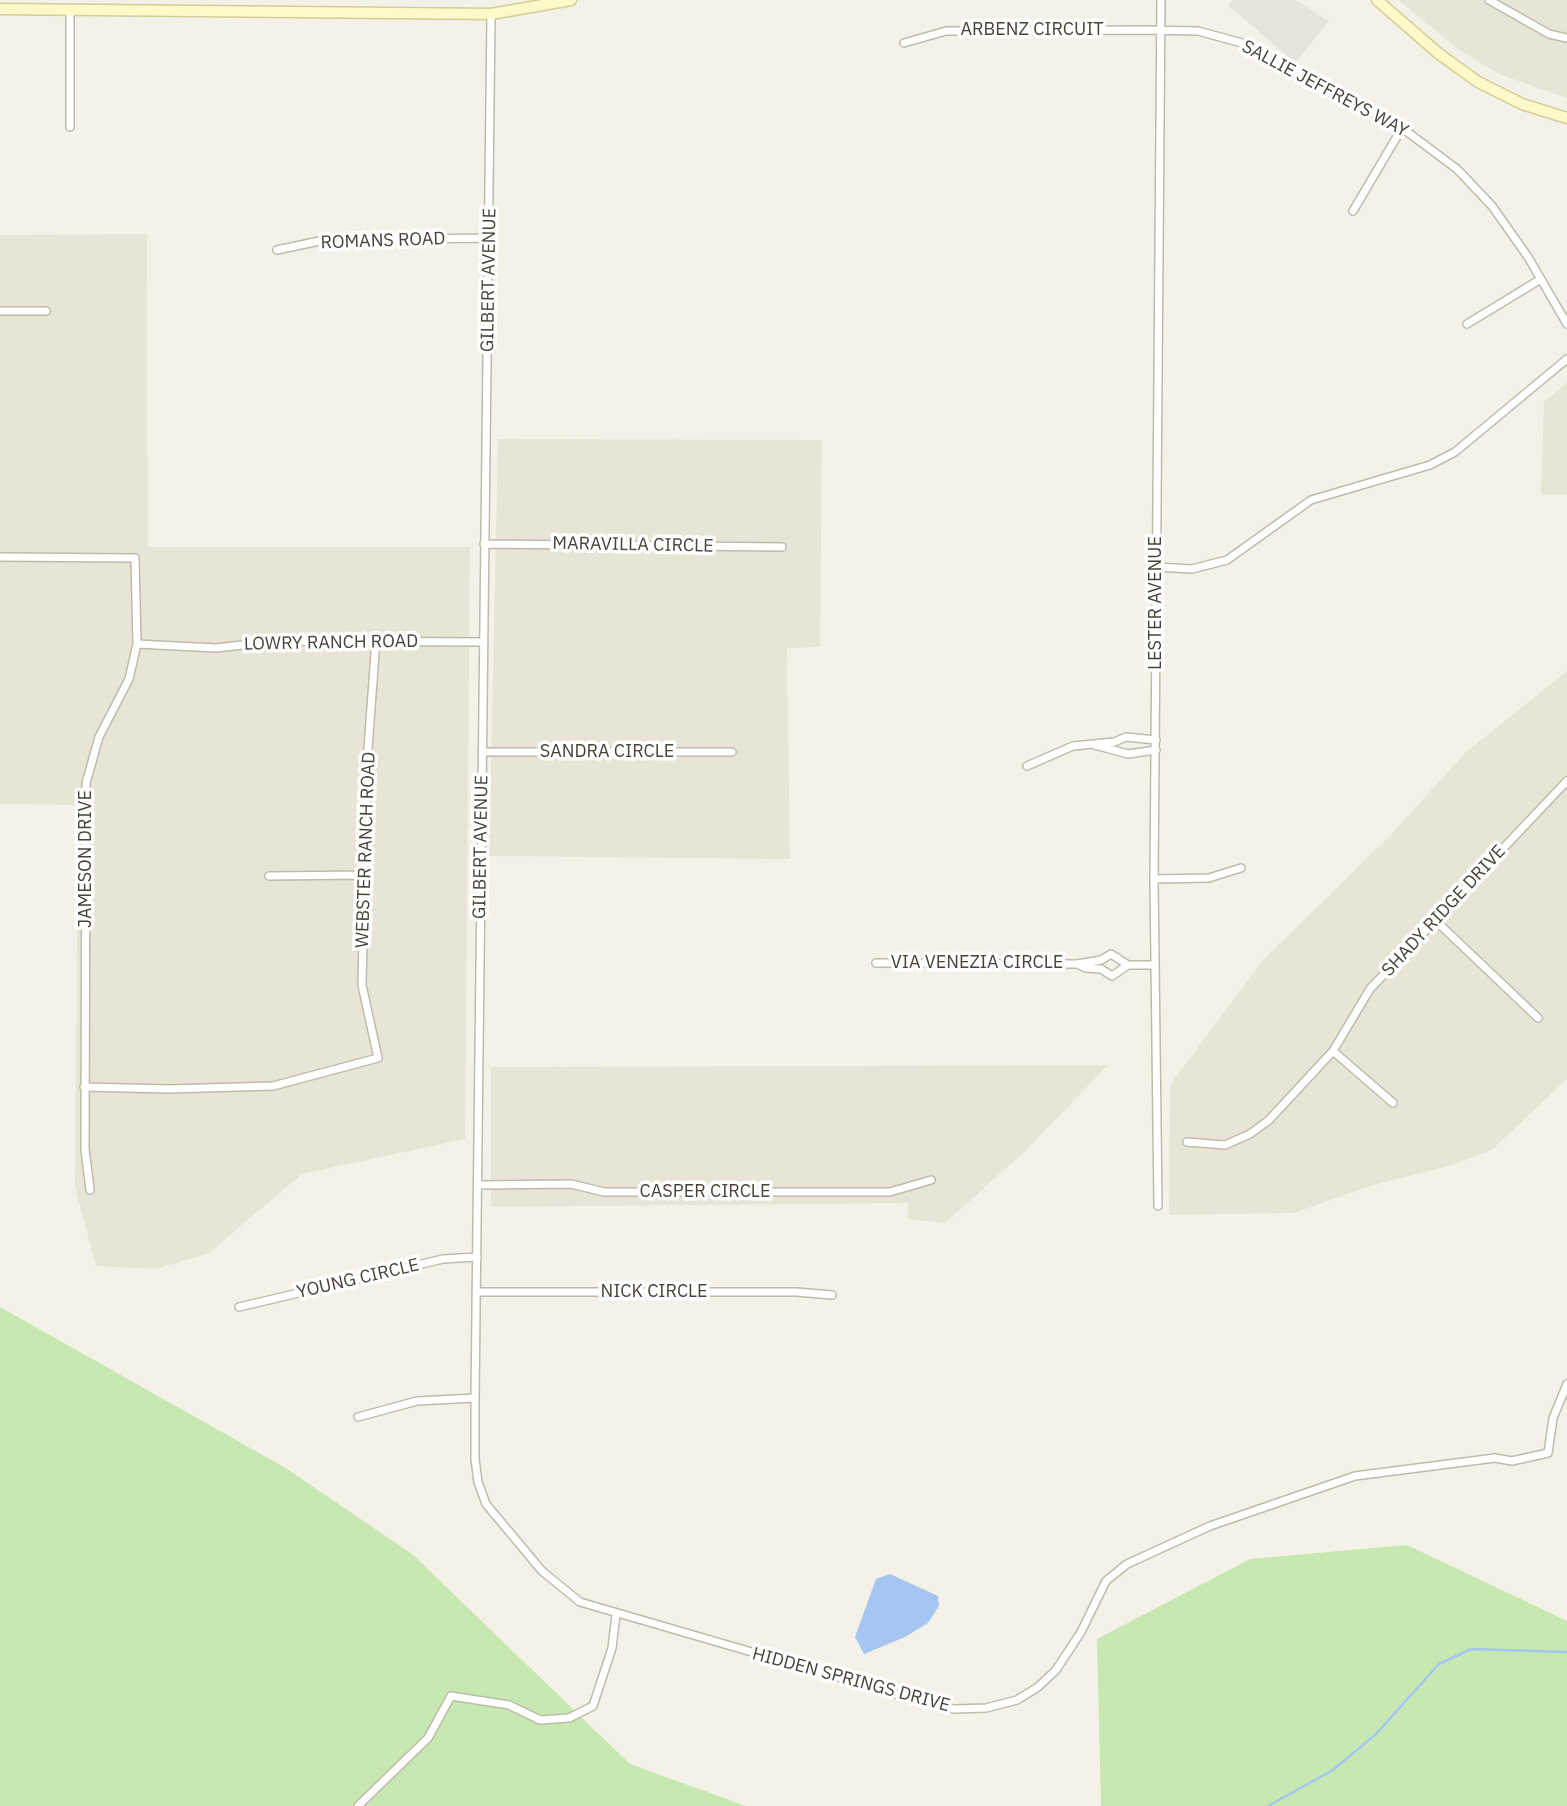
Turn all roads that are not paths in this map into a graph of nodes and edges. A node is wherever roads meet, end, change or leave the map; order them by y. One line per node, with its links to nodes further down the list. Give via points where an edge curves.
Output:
1 (571, 0): 7 (street)
2 (1161, 0): 8 (street, LESTER AVENUE)
3 (1489, 0): 9 (street, via 1549,34)
4 (1379, 2): 11 (street, via 1478,82 1522,104)
5 (0, 9): 6 (street)
6 (70, 9): 7 (street); 12 (street)
7 (491, 14): 15 (street, GILBERT AVENUE)
8 (1161, 30): 10 (street, ARBENZ CIRCUIT, via 946,30); 13 (street, SALLIE JEFFREYS WAY, via 1198,31 1242,43); 26 (street, LESTER AVENUE)
9 (1567, 38)
10 (904, 43)
11 (1567, 118)
12 (70, 127)
13 (1402, 128): 14 (street); 17 (street, SALLIE JEFFREYS WAY, via 1457,169 1492,206)
14 (1353, 211)
15 (489, 238): 16 (street, ROMANS ROAD, via 324,240); 23 (street, GILBERT AVENUE)
16 (277, 250)
17 (1541, 279): 20 (street); 21 (street, SALLIE JEFFREYS WAY)
18 (0, 311): 19 (street)
19 (46, 311)
20 (1467, 324)
21 (1567, 324)
22 (1567, 359): 26 (street, via 1455,452 1430,465 1311,500 1227,559 1192,569)
23 (484, 544): 24 (street, MARAVILLA CIRCLE); 28 (street, GILBERT AVENUE)
24 (782, 547)
25 (0, 557): 29 (street, JAMESON DRIVE, via 135,558)
26 (1156, 567): 30 (street, LESTER AVENUE)
27 (376, 640): 28 (street, LOWRY RANCH ROAD); 29 (street, LOWRY RANCH ROAD, via 277,640 216,648); 38 (street, WEBSTER RANCH ROAD)
28 (483, 642): 33 (street, GILBERT AVENUE)
29 (137, 644): 48 (street, JAMESON DRIVE, via 129,679 99,737 86,783)
30 (1156, 740): 31 (street, via 1126,737); 32 (street, LESTER AVENUE)
31 (1094, 745): 32 (street, via 1128,754); 35 (street, via 1073,746)
32 (1156, 750): 40 (street, LESTER AVENUE)
33 (482, 752): 34 (street, SANDRA CIRCLE); 52 (street, GILBERT AVENUE)
34 (732, 752)
35 (1027, 766)
36 (1567, 781): 41 (street, SHADY RIDGE DRIVE)
37 (1241, 868): 40 (street, via 1209,878)
38 (363, 875): 39 (street); 48 (street, WEBSTER RANCH ROAD, via 362,985 378,1058 273,1086)
39 (269, 876)
40 (1154, 878): 45 (street, LESTER AVENUE)
41 (1435, 920): 46 (street); 47 (street, SHADY RIDGE DRIVE, via 1370,989)
42 (876, 963): 43 (street, VIA VENEZIA CIRCLE)
43 (1077, 964): 44 (street, VIA VENEZIA CIRCLE, via 1111,954); 44 (street, VIA VENEZIA CIRCLE, via 1112,976)
44 (1128, 965): 45 (street, VIA VENEZIA CIRCLE)
45 (1155, 965): 54 (street, LESTER AVENUE)
46 (1538, 1018)
47 (1333, 1051): 49 (street); 50 (street, SHADY RIDGE DRIVE, via 1269,1120 1250,1134 1225,1145)
48 (85, 1087): 53 (street, JAMESON DRIVE)
49 (1393, 1103)
50 (1187, 1142)
51 (931, 1180): 52 (street, CASPER CIRCLE, via 890,1192 604,1192 571,1184)
52 (478, 1185): 55 (street, GILBERT AVENUE)
53 (90, 1190)
54 (1158, 1206)
55 (477, 1257): 56 (street, GILBERT AVENUE); 58 (street, YOUNG CIRCLE, via 443,1259)
56 (476, 1292): 57 (street, NICK CIRCLE); 60 (street, GILBERT AVENUE)
57 (832, 1295)
58 (239, 1307)
59 (1567, 1385): 62 (street, HIDDEN SPRINGS DRIVE, via 1553,1418 1548,1453 1512,1461 1494,1458 1355,1476 1210,1525 1116,1572 1106,1581 1056,1670 1017,1700 986,1708 954,1709 924,1702)
60 (475, 1398): 61 (street, via 417,1401); 62 (street, GILBERT AVENUE, via 475,1459 486,1504 562,1589 579,1602)
61 (358, 1417)
62 (616, 1615): 63 (street, via 612,1648 593,1706 569,1718 540,1720 509,1705 451,1696 428,1738)
63 (358, 1806)

